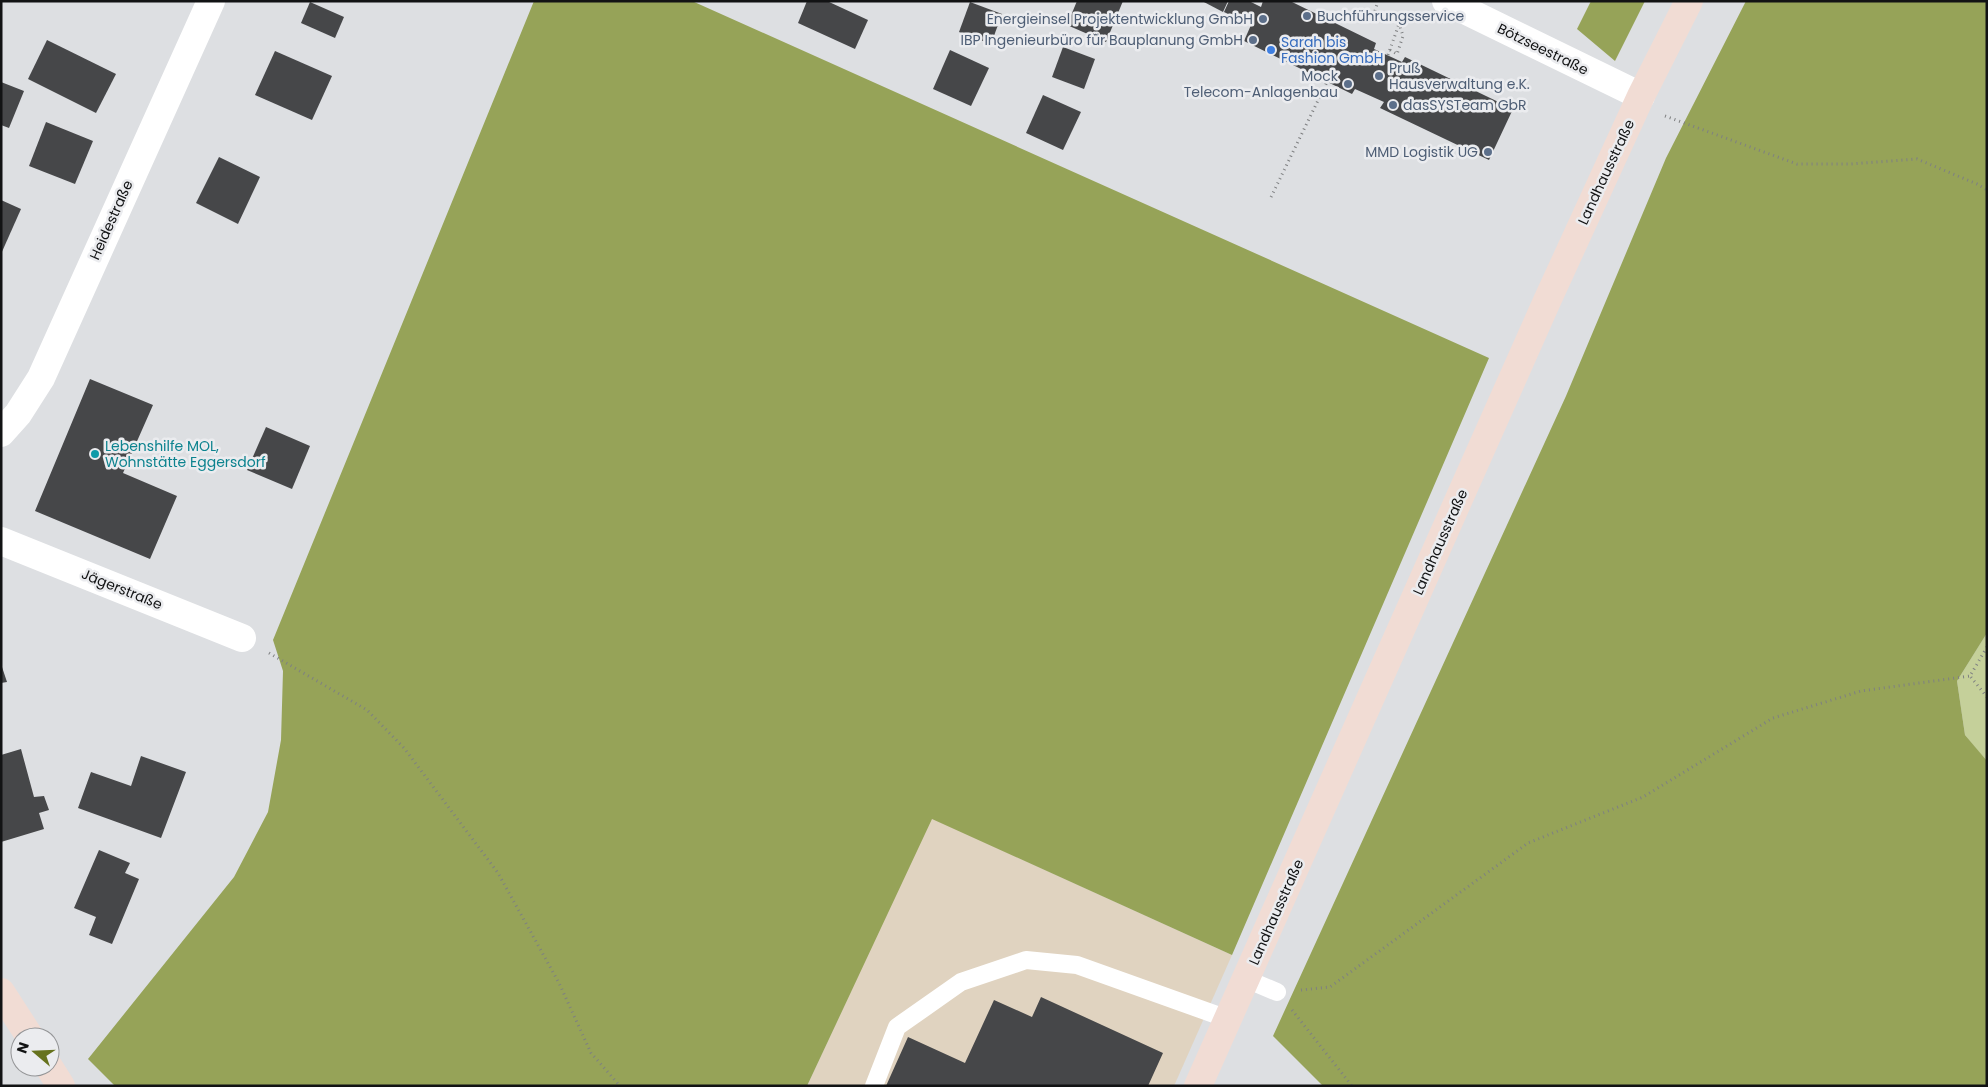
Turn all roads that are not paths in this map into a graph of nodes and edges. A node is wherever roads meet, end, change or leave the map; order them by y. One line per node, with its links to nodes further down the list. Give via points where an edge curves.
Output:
1 (211, 1): 5 (street, Heidestraße, via 41,378 18,414)
2 (1446, 1): 4 (street, Bötzseestraße)
3 (1689, 1): 4 (street, Landhausstraße)
4 (1641, 96): 8 (street, Landhausstraße)
5 (1, 433)
6 (1, 541): 7 (street, Jägerstraße)
7 (242, 638)
8 (1246, 979): 10 (lane); 11 (street, Landhausstraße)
9 (1, 992): 12 (street)
10 (1277, 992)
11 (1228, 1019): 13 (lane, via 1077,965 1026,960 961,982 897,1027); 14 (street, Landhausstraße)
12 (24, 1027)
13 (874, 1086)
14 (1198, 1086)

